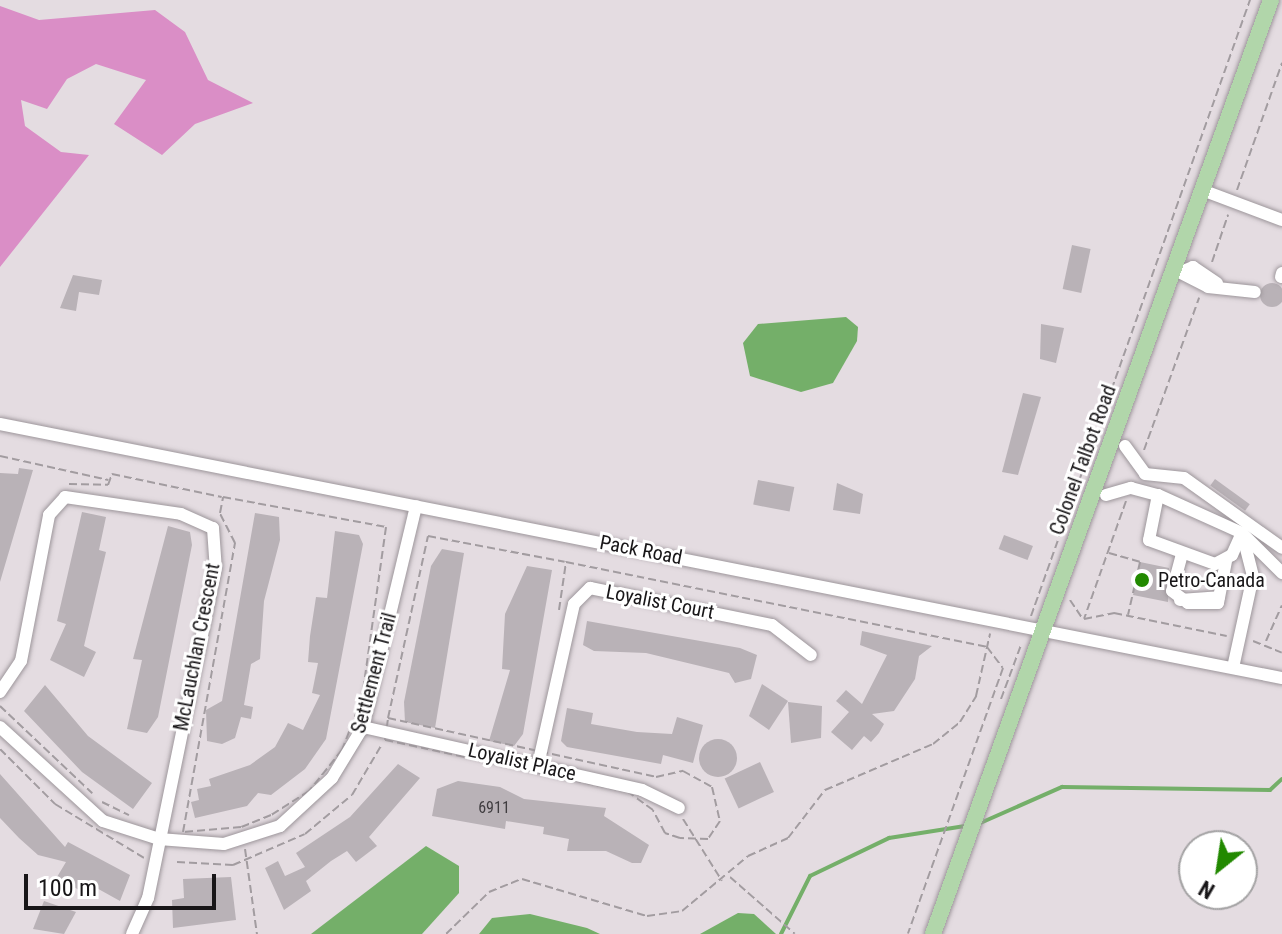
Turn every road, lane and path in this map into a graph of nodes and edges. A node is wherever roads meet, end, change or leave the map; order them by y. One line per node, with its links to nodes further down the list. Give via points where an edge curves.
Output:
1 (1250, 0): 32 (path)
2 (1271, 0): 4 (main road, Colonel Talbot Road)
3 (1282, 63): 5 (path)
4 (1202, 190): 5 (street); 7 (main road, Colonel Talbot Road)
5 (1234, 201): 6 (street); 8 (path)
6 (1282, 220)
7 (1177, 270): 8 (street); 32 (main road, Colonel Talbot Road)
8 (1210, 280): 9 (street); 13 (path)
9 (1255, 292)
10 (0, 424): 20 (street, Pack Road)
11 (1125, 446): 13 (street)
12 (0, 456): 14 (path)
13 (1138, 469): 17 (street)
14 (110, 480): 15 (path); 19 (path, via 112,474)
15 (65, 486)
16 (1131, 488): 17 (street); 18 (street); 23 (path)
17 (1155, 488): 21 (street); 22 (street, via 1184,478); 24 (street, via 1149,540)
18 (1106, 495)
19 (223, 497): 19 (path, via 220,513 235,543 183,832 241,827 271,815 309,791 342,750 362,698 386,527)
20 (416, 506): 30 (street, Pack Road); 44 (street, Settlement Trail)
21 (1242, 533): 25 (street); 27 (street); 33 (street, via 1253,576)
22 (1282, 548)
23 (1108, 553): 29 (path, via 1140,562); 29 (path, via 1084,619)
24 (1182, 554): 25 (street); 25 (street, via 1172,591 1180,600 1209,606 1219,597)
25 (1226, 561)
26 (566, 562): 31 (path); 35 (path); 42 (path, via 428,536)
27 (1282, 573)
28 (1282, 605): 34 (path)
29 (1127, 616): 33 (path)
30 (993, 620): 32 (street, Pack Road); 35 (path)
31 (557, 622)
32 (1035, 628): 38 (street, Pack Road); 58 (main road, Colonel Talbot Road)
33 (1239, 638): 34 (path); 38 (street)
34 (1265, 643): 36 (path)
35 (987, 647): 51 (path, via 976,696 960,722 933,744 825,790 788,838 748,856); 57 (path, via 1003,668)
36 (1282, 653)
37 (811, 655): 46 (street, Loyalist Court, via 772,625 590,588 574,604)
38 (1233, 668): 39 (street, Pack Road)
39 (1282, 678)
40 (0, 692): 49 (street, McLauchlan Crescent, via 21,661 49,515 65,497 181,514 213,528 216,567)
41 (0, 706): 48 (path, via 101,802)
42 (388, 718)
43 (0, 727): 49 (street, Settlement Trail, via 103,821)
44 (363, 727): 46 (street, Loyalist Place); 50 (street, Settlement Trail, via 312,801 280,826)
45 (537, 739): 46 (path)
46 (536, 759): 47 (street, Loyalist Place, via 642,790)
47 (679, 808): 52 (path)
48 (141, 821)
49 (159, 839): 50 (street, Settlement Trail); 53 (street)
50 (243, 839): 54 (path)
51 (729, 876): 52 (path); 56 (path)
52 (723, 882): 55 (path, via 682,911 647,916 522,879 489,892)
53 (132, 934)
54 (257, 934)
55 (446, 934)
56 (795, 934)
57 (908, 934)
58 (933, 934)

